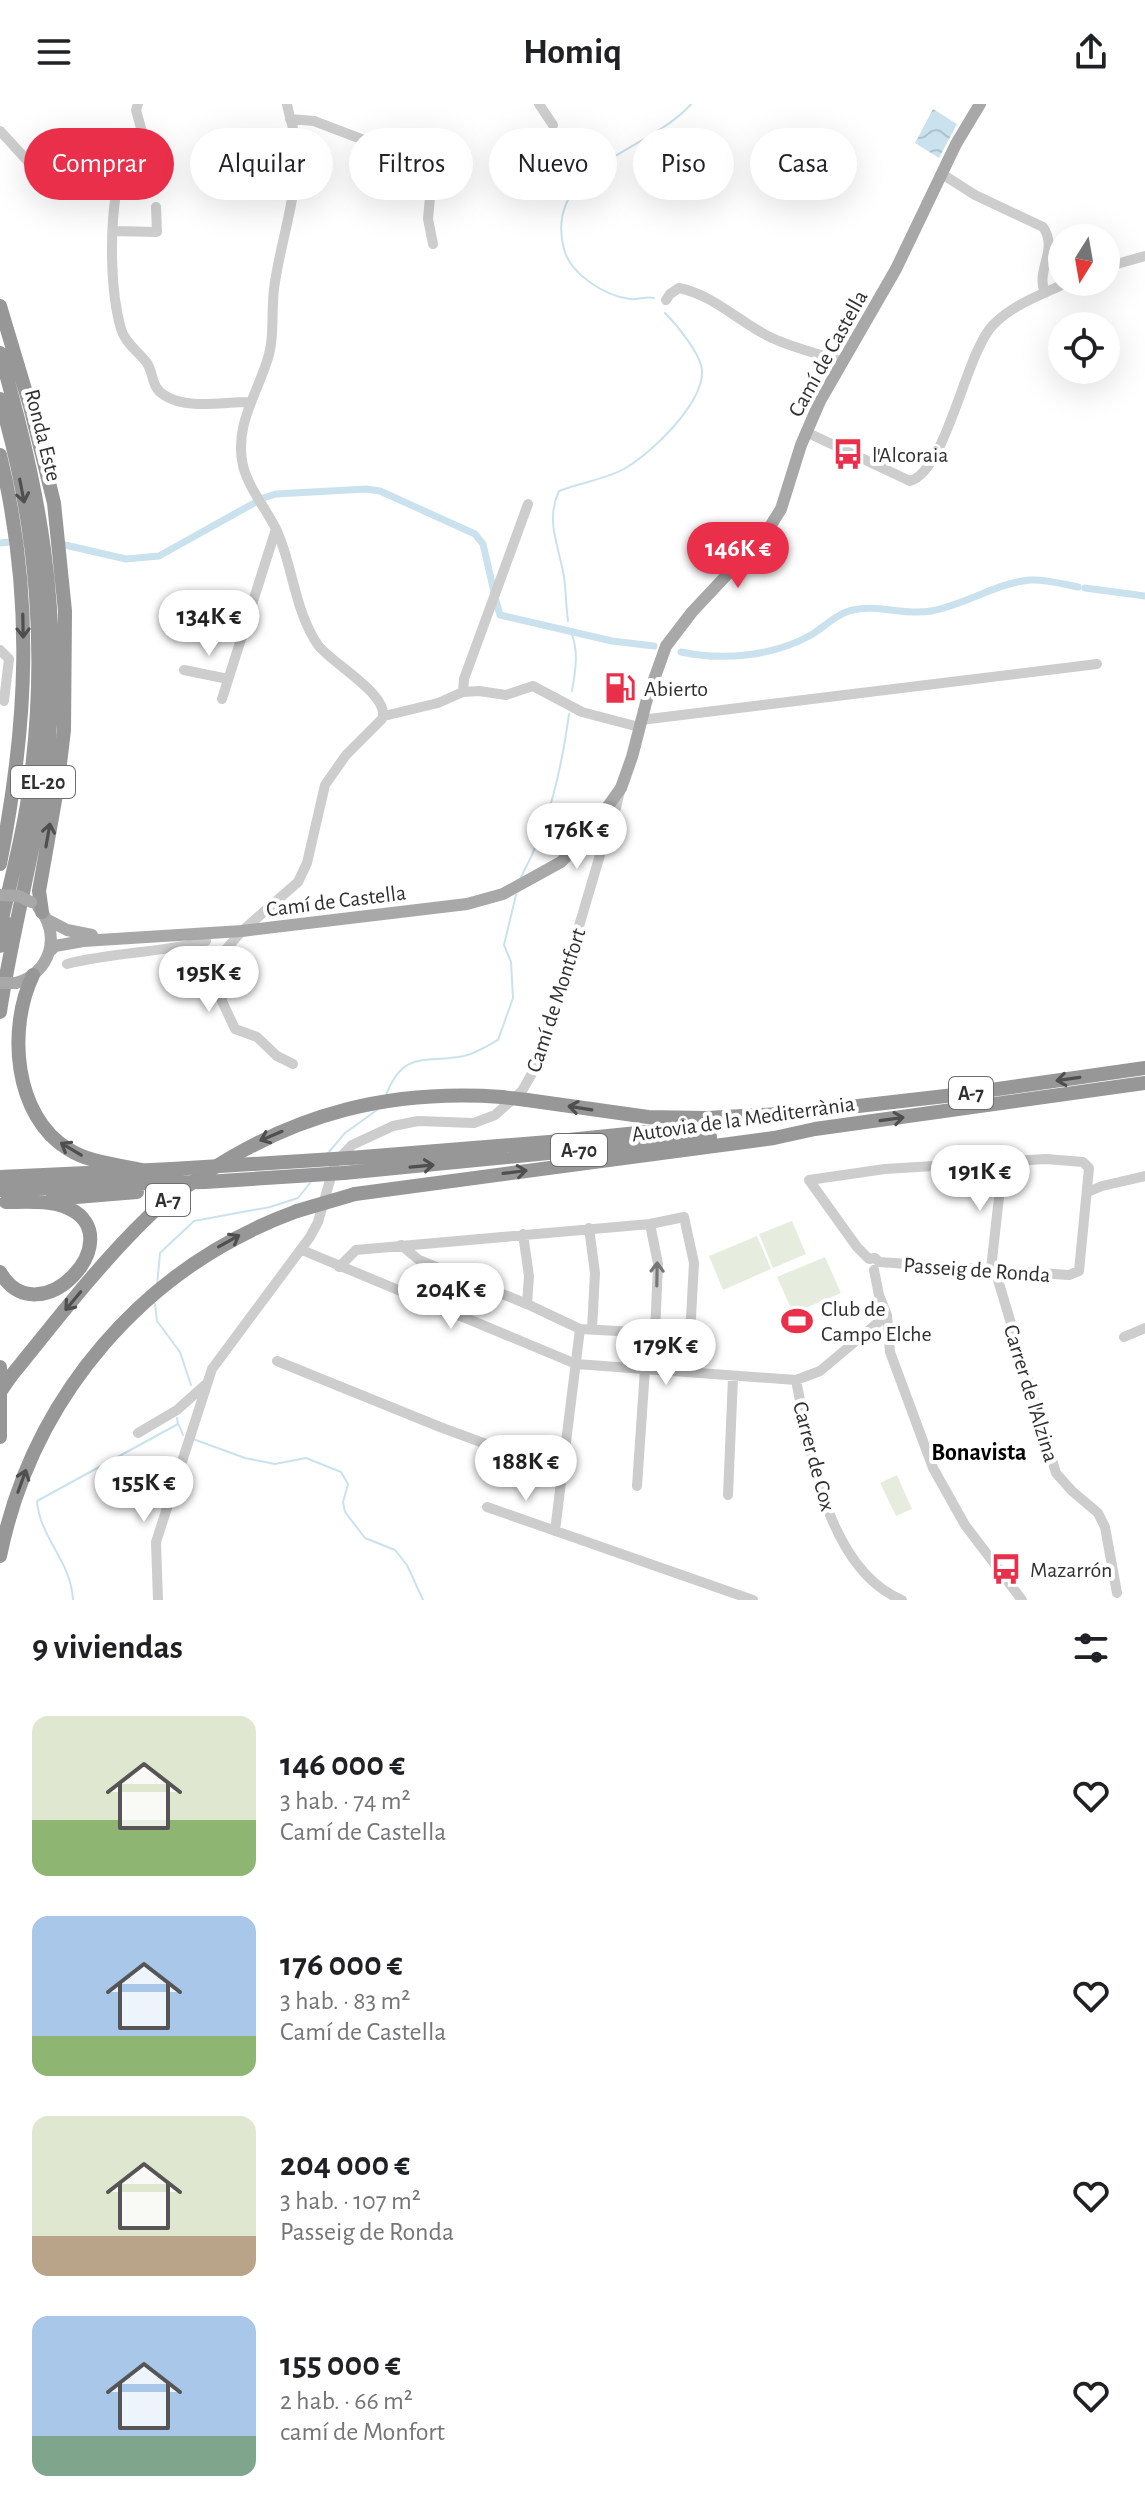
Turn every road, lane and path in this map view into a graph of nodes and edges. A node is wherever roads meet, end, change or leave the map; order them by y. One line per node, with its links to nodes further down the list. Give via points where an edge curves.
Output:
1 (138, 104): 7 (street)
2 (287, 104): 5 (street)
3 (539, 104): 6 (street)
4 (980, 104): 10 (main road, Camí de Castella)
5 (290, 119): 14 (street, via 314,121 385,148 434,154 428,219); 24 (street, via 296,158 274,290 271,342)
6 (553, 125)
7 (141, 128)
8 (0, 131): 9 (street)
9 (24, 157)
10 (942, 174): 18 (street, via 1043,227 1050,250 1040,283); 22 (main road, Camí de Castella)
11 (115, 200): 13 (street)
12 (156, 207): 13 (street, via 157,232)
13 (113, 231): 24 (street, via 121,331 148,365 155,386 184,404)
14 (433, 244)
15 (1145, 256): 16 (street)
16 (1120, 263)
17 (1048, 292): 18 (street)
18 (1045, 293): 25 (street, via 994,323 981,340 938,447 917,479 910,481)
19 (666, 300): 22 (street, via 679,288 704,295 775,340)
20 (0, 306): 29 (highway, via 43,454)
21 (0, 353): 29 (highway, Ronda Este / EL-20, via 31,468)
22 (843, 362): 25 (main road, Camí de Castella)
23 (0, 399): 29 (highway, Ronda Este / EL-20, one-way to 29)
24 (248, 402): 28 (street, via 243,465)
25 (806, 432): 39 (main road, Camí de Castella, via 781,509 766,533 666,646)
26 (0, 455): 29 (highway)
27 (528, 504): 35 (street)
28 (276, 529): 34 (street); 38 (street, via 318,644 382,704)
29 (36, 530): 30 (highway, EL-20); 50 (highway, one-way to 29, via 66,682 61,550)
30 (31, 549): 46 (highway, one-way to 46, via 23,610 22,725); 48 (highway, EL-20, via 38,703 29,794); 60 (highway, EL-20, via 51,638 47,751)
31 (0, 650): 37 (street, via 9,659)
32 (1097, 664): 39 (street)
33 (184, 670): 34 (street)
34 (228, 679): 36 (street)
35 (463, 692): 38 (street); 39 (street, via 506,695 533,686 582,712)
36 (222, 699)
37 (4, 701)
38 (384, 716): 52 (street, via 325,785 298,882)
39 (639, 728): 40 (main road, Camí de Castella)
40 (619, 784): 41 (main road, Camí de Castella); 42 (street, Camí de Montfort); 45 (main road, Camí de Castella)
41 (599, 821): 42 (main road); 43 (main road, Camí de Castella); 44 (main road); 45 (main road)
42 (611, 828): 44 (street, Camí de Montfort)
43 (587, 836): 44 (street); 47 (main road, Camí de Castella)
44 (603, 845): 71 (street, Camí de Montfort, via 539,1061 522,1091 495,1115 474,1123 418,1121 352,1145 335,1163)
45 (571, 846): 47 (main road, Camí de Castella)
46 (0, 864)
47 (544, 873): 52 (main road, Camí de Castella, via 503,894 467,904)
48 (12, 878): 51 (highway); 54 (highway, EL-20)
49 (0, 895): 50 (main road, Camí de Castella, bridge, via 19,896)
50 (40, 911): 53 (main road, Camí de Castella, via 82,935); 55 (main road, via 51,934)
51 (0, 928)
52 (242, 931): 53 (main road, Camí de Castella); 56 (street)
53 (126, 938): 55 (main road, Camí de Castella, via 64,944)
54 (0, 946)
55 (50, 951): 58 (main road)
56 (219, 957): 57 (street, via 201,943); 61 (street, via 222,1001 235,1029 257,1037)
57 (67, 964)
58 (33, 975): 59 (main road, bridge); 68 (highway, one-way to 58, via 78,1154 55,1139 35,1114 20,1057 23,1011)
59 (0, 983)
60 (0, 1012)
61 (293, 1064)
62 (1145, 1068): 64 (highway, Autovia de la Mediterrània / A-7, one-way to 64)
63 (1145, 1083): 65 (highway, Autovia de la Mediterrània / A-7, one-way to 63)
64 (797, 1113): 68 (highway, A-70, bridge, via 579,1139 172,1169); 90 (highway, Autovia de la Mediterrània / A-7, one-way to 90, bridge, via 648,1117 466,1095 344,1109 250,1146 162,1205)
65 (815, 1129): 68 (highway, A-70, one-way to 65, bridge, via 344,1173); 103 (highway, Autovia de la Mediterrània / A-7, one-way to 65, bridge, via 25,1472 53,1412 103,1343 167,1283 246,1232 355,1194)
66 (1003, 1161): 70 (street, via 1083,1162 1089,1168); 78 (street, Passeig de Ronda, via 809,1180); 80 (street, Carrer de l'Alzina)
67 (1145, 1176): 70 (street)
68 (144, 1182): 69 (highway); 69 (highway, A-70)
69 (2, 1190): 81 (highway, via 71,1209 86,1223 90,1244 74,1276 48,1292 18,1290)
70 (1088, 1192): 80 (street, Passeig de Ronda, via 1079,1271 1069,1275)
71 (318, 1222): 76 (street, Camí de Montfort); 77 (street)
72 (650, 1224): 73 (street); 85 (street, one-way to 72, via 655,1333 658,1264); 91 (street, via 684,1217 694,1263)
73 (589, 1228): 74 (street); 85 (street, via 595,1273)
74 (523, 1234): 75 (street); 82 (street)
75 (401, 1245): 79 (street, via 356,1250); 82 (street, via 419,1260)
76 (302, 1250): 77 (street); 94 (street, Camí de Montfort)
77 (320, 1258): 79 (street)
78 (874, 1264): 80 (street, Passeig de Ronda); 83 (street, Passeig de Ronda)
79 (339, 1267): 88 (street)
80 (993, 1270): 104 (street, Carrer de l'Alzina, via 1056,1473 1098,1513)
81 (0, 1272)
82 (527, 1304): 85 (street)
83 (887, 1315): 93 (street, via 820,1371); 108 (street, Passeig de Ronda, via 890,1352 933,1468 965,1525)
84 (1145, 1328): 86 (street)
85 (586, 1329): 88 (street)
86 (1124, 1337)
87 (277, 1361): 98 (street)
88 (576, 1364): 89 (street); 98 (street)
89 (645, 1369): 91 (street); 99 (street)
90 (6, 1371): 95 (highway, Autovia de la Mediterrània / A-7, bridge); 97 (highway)
91 (688, 1372): 92 (street)
92 (733, 1377): 93 (street); 100 (street)
93 (796, 1380): 107 (street, Carrer de Cox, via 829,1514 850,1556)
94 (206, 1384): 96 (street, via 177,1410); 105 (street, via 156,1542)
95 (0, 1392)
96 (138, 1433)
97 (0, 1437)
98 (562, 1472): 102 (street)
99 (637, 1486)
100 (728, 1495)
101 (487, 1507): 102 (street)
102 (555, 1531): 106 (street)
103 (0, 1556)
104 (1117, 1593)
105 (158, 1600)
106 (753, 1600)
107 (902, 1600)
108 (1022, 1600)

